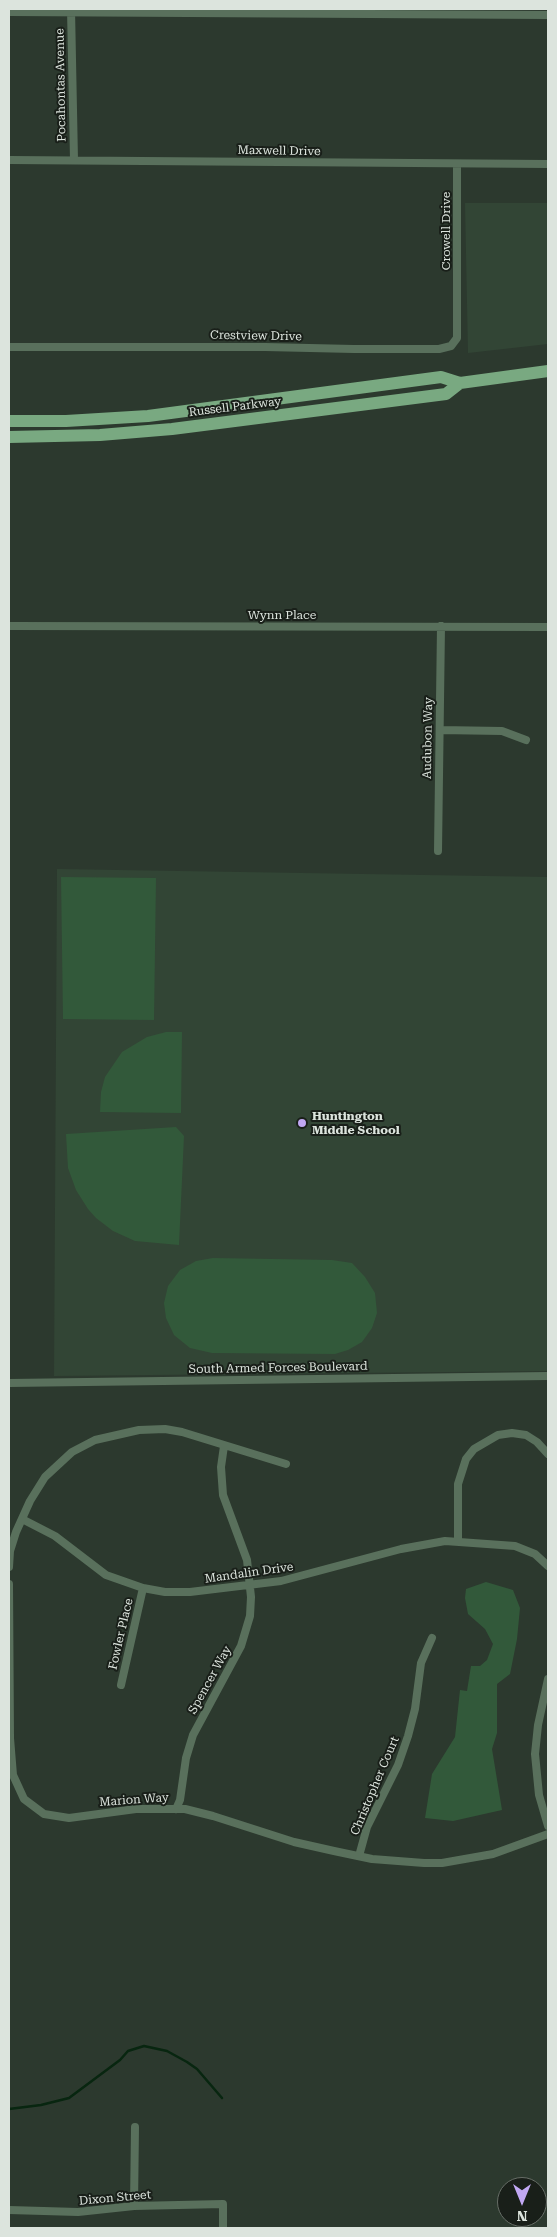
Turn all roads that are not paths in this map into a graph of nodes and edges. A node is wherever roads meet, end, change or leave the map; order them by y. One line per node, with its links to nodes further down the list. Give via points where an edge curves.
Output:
1 (71, 11): 2 (street); 3 (street); 5 (street, Pocahontas Avenue)
2 (9, 12)
3 (548, 15)
4 (9, 160): 5 (street, Maxwell Drive)
5 (74, 160): 7 (street, Maxwell Drive)
6 (548, 164): 7 (street, Maxwell Drive)
7 (457, 165): 8 (street, Crowell Drive)
8 (458, 296): 9 (street, Crestview Drive, via 457,338 451,346 439,349)
9 (9, 347)
10 (548, 371): 11 (main road, Russell Parkway)
11 (460, 383): 12 (main road, Russell Parkway, via 441,377 148,416); 13 (main road, Russell Parkway, via 446,394 172,429 100,436)
12 (9, 421)
13 (9, 437)
14 (12, 626): 15 (street, Wynn Place)
15 (441, 626): 16 (street, Wynn Place); 17 (street, Audubon Way)
16 (548, 627)
17 (440, 730): 18 (street, via 502,731); 19 (street, Audubon Way)
18 (526, 740)
19 (438, 851)
20 (548, 1376): 21 (street, South Armed Forces Boulevard)
21 (9, 1383)
22 (224, 1446): 24 (street); 25 (street, via 165,1429 139,1430 95,1440 72,1452 45,1477); 30 (street, Spencer Way, via 221,1466 223,1495 247,1560)
23 (548, 1454): 26 (street, via 526,1435 512,1433 498,1435 474,1449 466,1459 458,1484)
24 (286, 1464)
25 (22, 1519): 28 (street, via 12,1541); 31 (street, Mandalin Drive, via 55,1536 106,1574)
26 (458, 1541): 27 (street, Mandalin Drive, via 516,1546 535,1554); 30 (street, Mandalin Drive, via 416,1546 298,1577)
27 (548, 1566)
28 (9, 1567)
29 (9, 1584): 35 (street, Marion Way, via 11,1766 24,1799 37,1810 60,1817)
30 (250, 1585): 31 (street, Mandalin Drive, via 190,1592); 35 (street, Spencer Way, via 251,1610 245,1638 193,1735)
31 (143, 1588): 34 (street, Fowler Place)
32 (432, 1638): 38 (street, Christopher Court, via 421,1663 408,1736 398,1765 367,1827)
33 (548, 1680): 36 (street, via 535,1754 539,1795)
34 (121, 1685)
35 (176, 1808): 38 (street, Marion Way, via 213,1816 294,1842)
36 (548, 1826)
37 (548, 1834): 38 (street, Marion Way, via 493,1854 442,1864)
38 (359, 1856)
39 (134, 2127): 40 (street)
40 (134, 2206): 41 (street, Dixon Street, via 78,2212); 42 (street, Dixon Street, via 223,2204)
41 (9, 2210)
42 (223, 2228)

